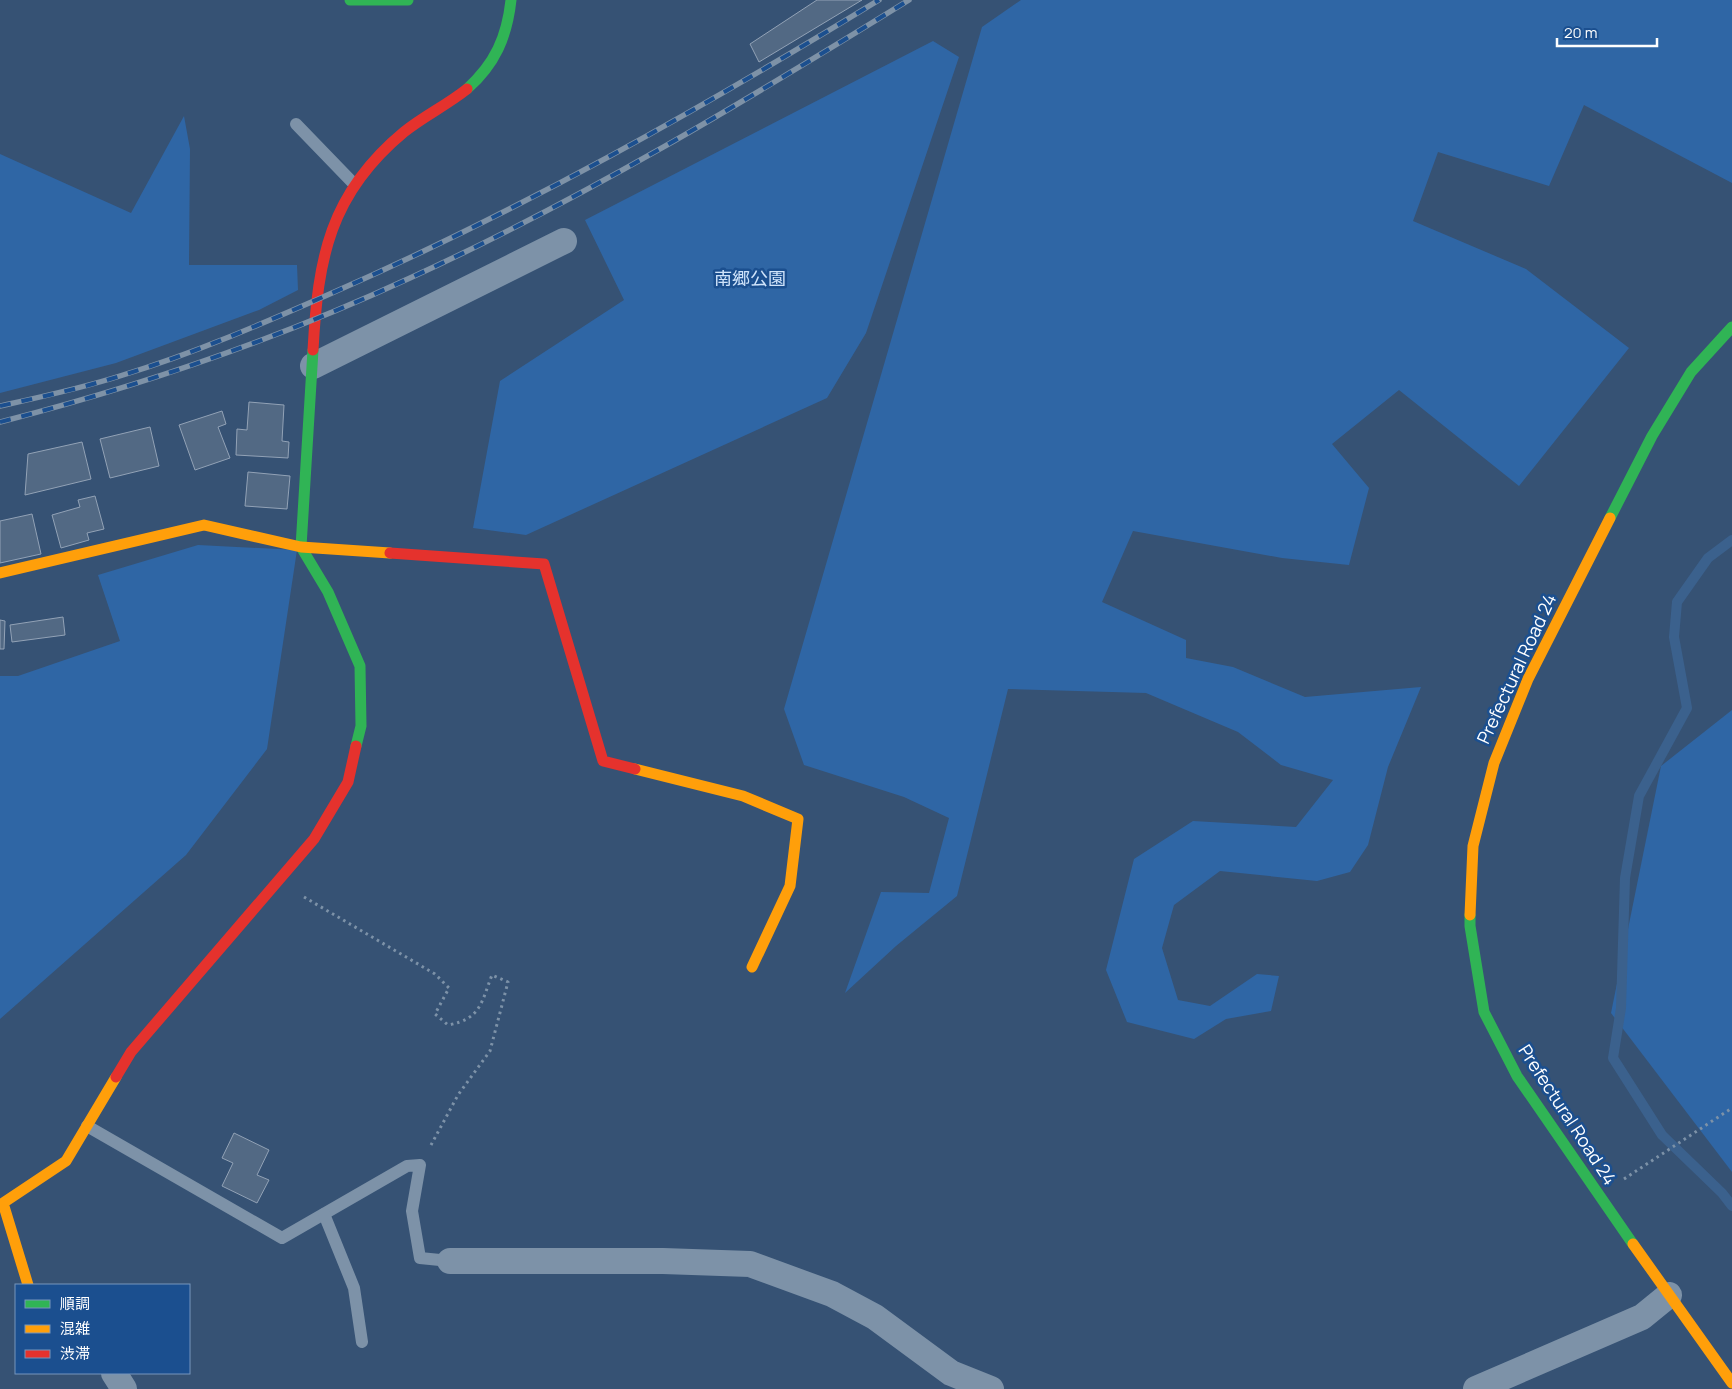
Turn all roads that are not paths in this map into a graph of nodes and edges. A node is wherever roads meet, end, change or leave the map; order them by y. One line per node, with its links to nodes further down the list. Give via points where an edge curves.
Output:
1 (350, 0): 2 (main road)
2 (408, 0)
3 (511, 0): 5 (main road, via 499,52 478,80 402,134)
4 (296, 124): 5 (lane)
5 (354, 184): 8 (main road, via 345,198 320,264)
6 (564, 241): 8 (street)
7 (1732, 327): 17 (main road, Prefectural Road 24, via 1691,372 1652,436 1528,679 1494,763 1474,846 1470,926 1484,1012 1517,1076)
8 (313, 366): 9 (main road)
9 (301, 547): 10 (main road, via 204,525); 11 (main road, via 544,564 604,760 744,796 798,819 790,886); 12 (main road, via 328,592 360,666 361,726 348,782 314,839 131,1052)
10 (0, 573)
11 (752, 967)
12 (87, 1126): 13 (main road, via 66,1161); 14 (lane, via 282,1238)
13 (2, 1204): 16 (main road)
14 (324, 1214): 15 (lane, via 407,1166 420,1165 412,1212 420,1258); 18 (lane, via 354,1288)
15 (450, 1261): 22 (street, via 750,1264 832,1294 875,1317 951,1373)
16 (28, 1284)
17 (1669, 1295): 20 (main road, Prefectural Road 24); 23 (street, via 1642,1317)
18 (362, 1342)
19 (115, 1374): 21 (street)
20 (1732, 1383)
21 (124, 1389)
22 (991, 1389)
23 (1476, 1389)

